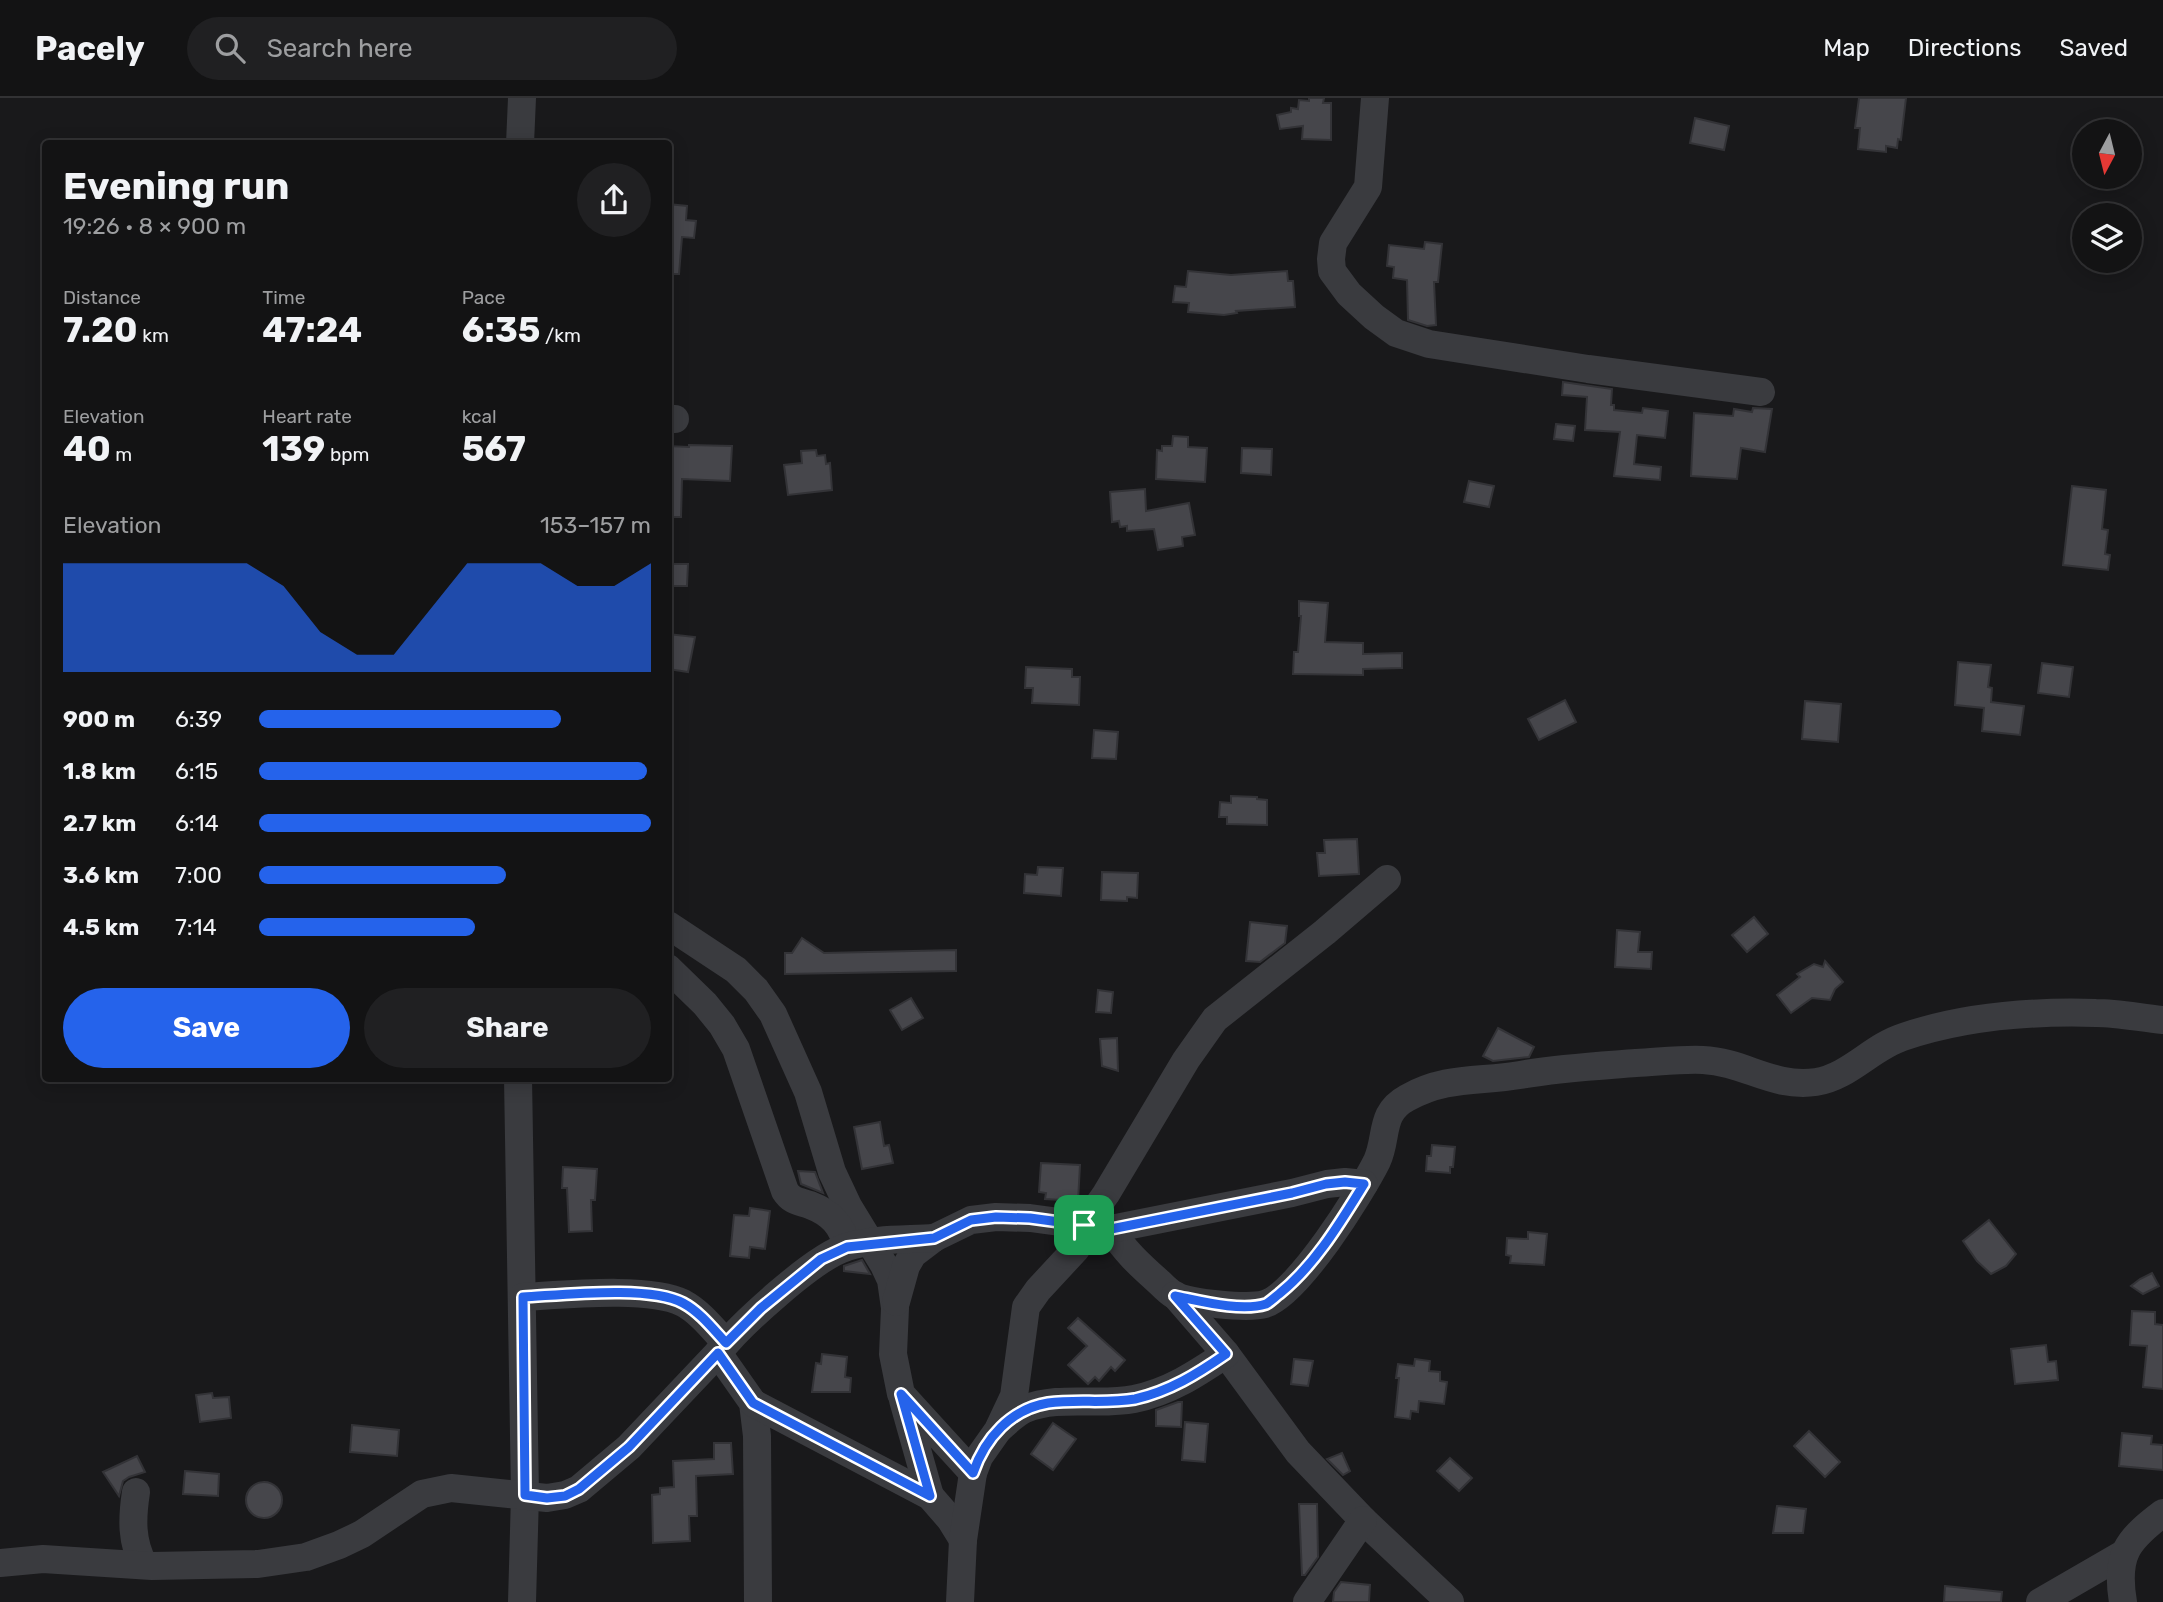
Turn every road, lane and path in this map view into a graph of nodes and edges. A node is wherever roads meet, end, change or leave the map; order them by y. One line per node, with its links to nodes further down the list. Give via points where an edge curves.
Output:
1 (522, 98): 3 (street)
2 (1375, 98): 4 (street, via 1368,187 1332,243 1331,259 1332,271 1349,293 1385,325 1429,344)
3 (520, 140)
4 (1761, 392)
5 (1387, 879): 11 (street, via 1215,1018 1106,1194)
6 (672, 928): 13 (street, via 736,970 773,1014 808,1092)
7 (672, 972): 13 (street, via 705,1004 736,1049 785,1191 796,1202 831,1217)
8 (2163, 1020): 10 (street, via 2100,1013 1999,1015 1899,1038 1818,1082 1773,1080 1738,1066 1705,1060 1599,1066 1433,1086 1404,1099 1389,1114 1379,1157)
9 (517, 1082): 15 (street)
10 (1364, 1184): 11 (street, via 1326,1184); 14 (street, via 1335,1232 1295,1281 1267,1303 1245,1306)
11 (1098, 1227): 12 (street, via 996,1217 971,1220); 14 (street); 21 (street, via 1026,1307 1014,1396)
12 (934, 1238): 13 (street); 16 (street, via 920,1247 906,1266)
13 (858, 1245): 16 (street, via 884,1265); 17 (street, via 821,1259 761,1308)
14 (1175, 1296): 18 (street)
15 (523, 1297): 17 (street, via 589,1293 663,1296 684,1303 707,1322); 24 (street)
16 (895, 1308): 19 (street, via 893,1354)
17 (722, 1348): 20 (street); 24 (street, via 629,1447 579,1489 565,1496)
18 (1226, 1354): 21 (street, via 1167,1390 1112,1402 1049,1403 1026,1409); 27 (street, via 1298,1452)
19 (901, 1394): 22 (street); 25 (street)
20 (753, 1403): 25 (street); 33 (street)
21 (998, 1430): 22 (street)
22 (973, 1473): 28 (street)
23 (136, 1492): 31 (street, via 134,1539)
24 (525, 1495): 31 (street, via 451,1488 422,1494 362,1534 306,1557 258,1564); 32 (street)
25 (930, 1496): 28 (street)
26 (2163, 1513): 29 (street, via 2138,1532)
27 (1363, 1520): 35 (street); 36 (street)
28 (963, 1540): 34 (street)
29 (2123, 1554): 37 (street); 38 (street)
30 (0, 1563): 31 (street, via 43,1559)
31 (144, 1566)
32 (522, 1602)
33 (758, 1602)
34 (960, 1602)
35 (1307, 1602)
36 (1450, 1602)
37 (2040, 1602)
38 (2123, 1602)

